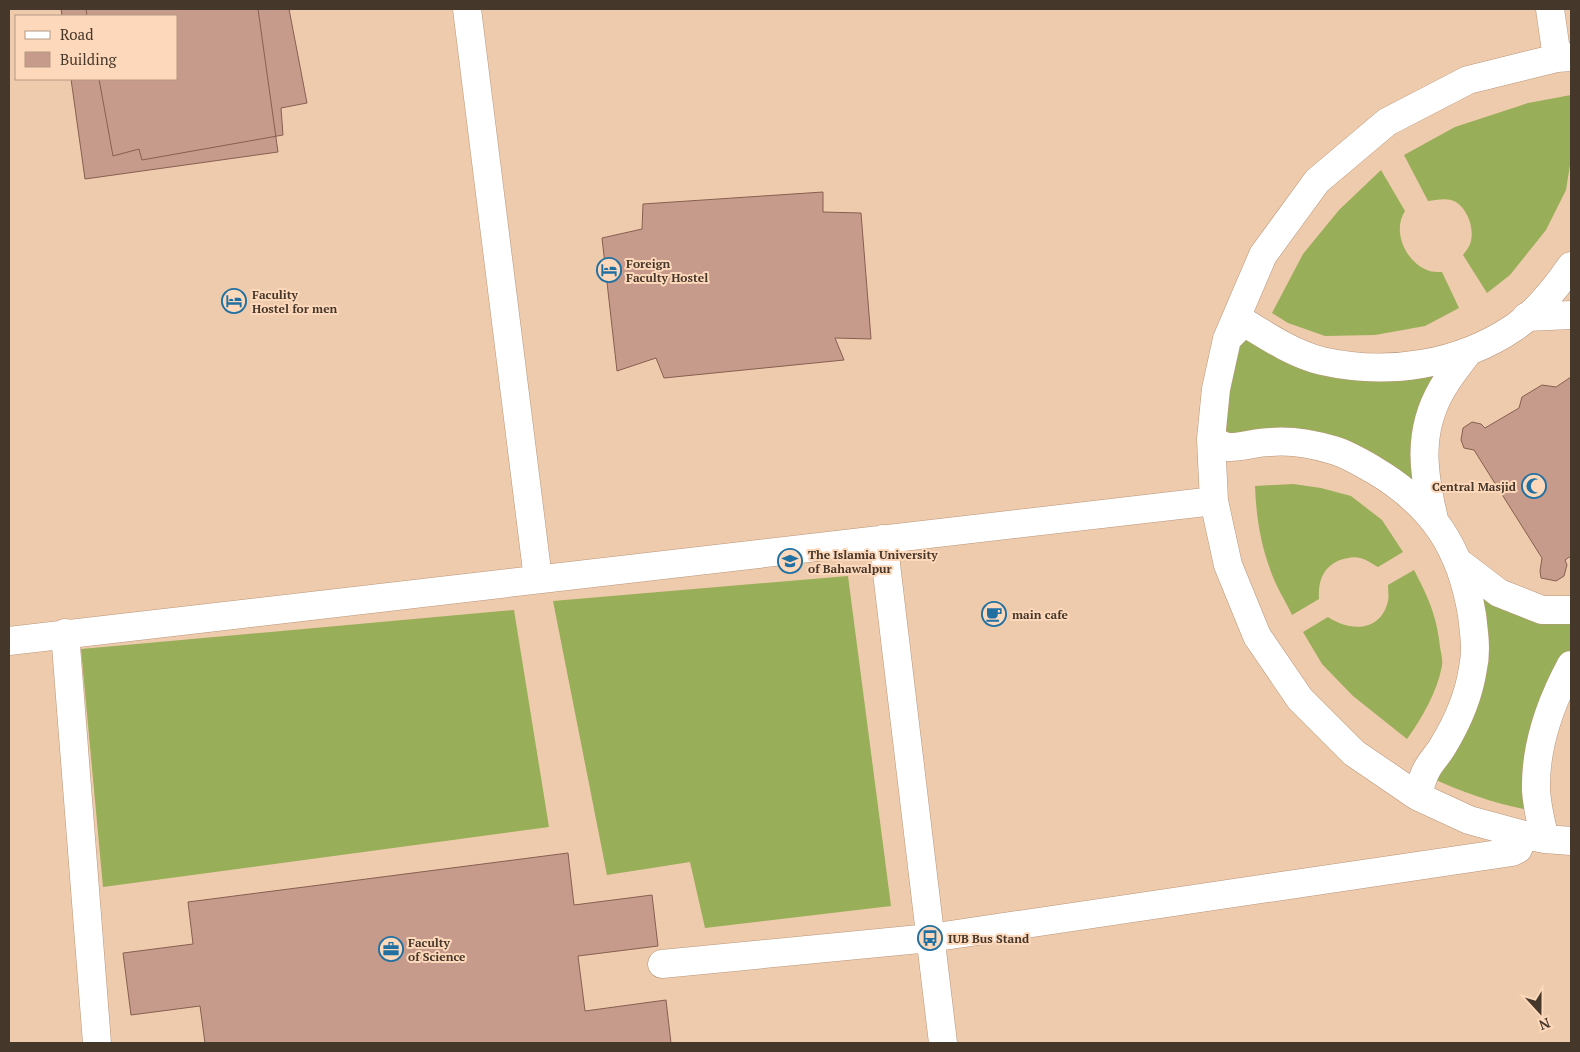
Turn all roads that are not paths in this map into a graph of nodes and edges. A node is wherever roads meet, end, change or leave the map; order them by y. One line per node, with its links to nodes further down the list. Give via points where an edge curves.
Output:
1 (467, 9): 14 (street)
2 (1550, 9): 3 (street)
3 (1564, 57): 7 (street, via 1468,80 1387,122 1345,157 1317,181 1263,255)
4 (1571, 266): 6 (street, via 1558,285)
5 (1571, 315): 6 (street)
6 (1526, 317): 8 (street, via 1516,326)
7 (1227, 339): 8 (street, via 1244,322 1288,348 1320,360 1395,368 1427,364); 9 (street, via 1216,389)
8 (1469, 351): 11 (street, via 1443,388 1429,422 1424,445 1426,484)
9 (1211, 439): 10 (street); 11 (street, via 1228,447 1302,442 1336,450 1388,478 1412,496)
10 (1214, 500): 12 (street); 19 (street, via 1228,565 1257,636 1300,699 1354,753)
11 (1434, 520): 13 (street)
12 (883, 540): 14 (street); 22 (street)
13 (1457, 561): 15 (street, via 1499,594 1542,610); 19 (street, via 1469,600 1474,667 1456,720 1426,770)
14 (538, 579): 16 (street)
15 (1571, 610)
16 (65, 633): 17 (street); 24 (street)
17 (9, 641)
18 (1571, 664): 20 (street, via 1556,693 1538,761)
19 (1417, 796): 20 (street, via 1469,820)
20 (1534, 837): 21 (street); 22 (street, via 1512,852)
21 (1571, 841)
22 (930, 938): 23 (street); 25 (street)
23 (662, 964)
24 (97, 1043)
25 (943, 1043)

